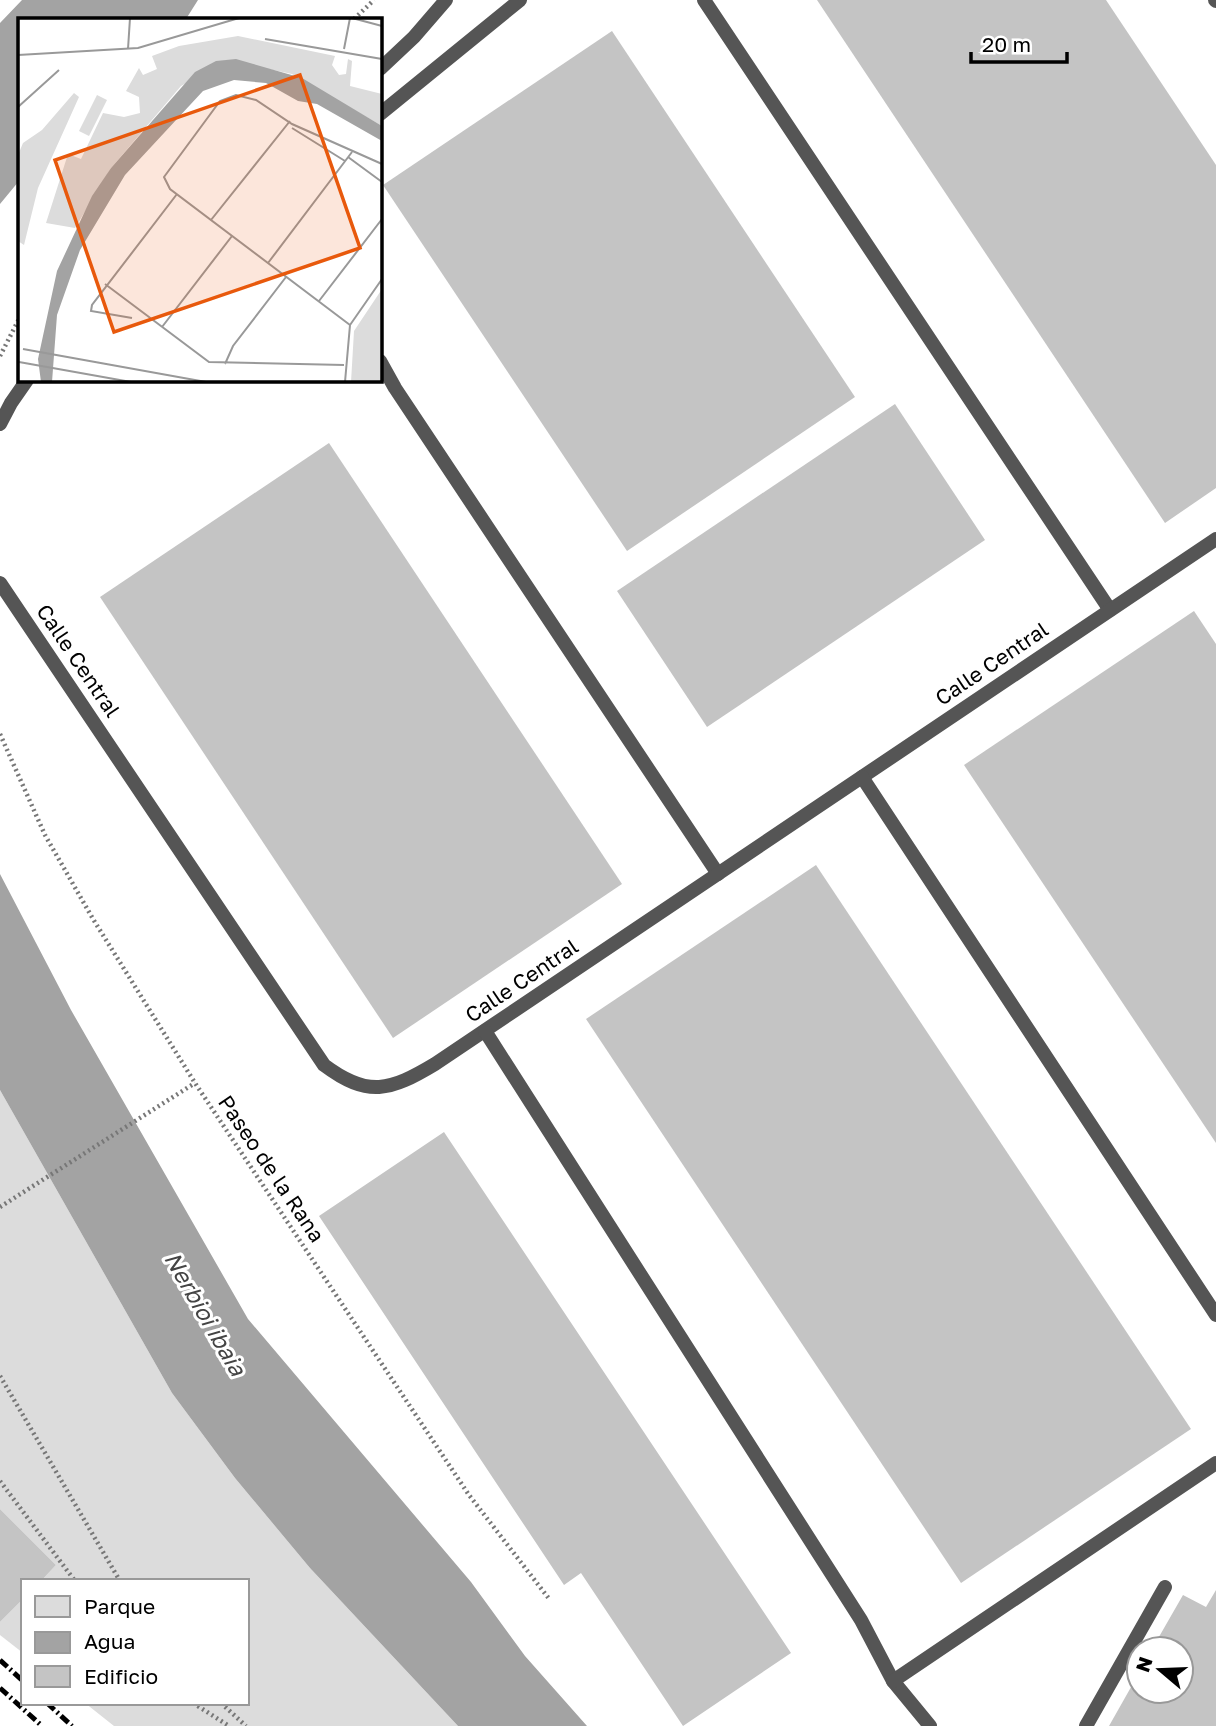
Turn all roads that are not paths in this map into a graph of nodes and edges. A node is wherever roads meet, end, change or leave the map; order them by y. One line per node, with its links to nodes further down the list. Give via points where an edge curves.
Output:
1 (446, 0): 4 (lane)
2 (520, 0): 5 (lane)
3 (704, 0): 11 (lane)
4 (382, 67)
5 (382, 112)
6 (382, 365): 13 (lane)
7 (26, 382): 8 (lane)
8 (0, 424)
9 (1216, 539): 11 (lane, Calle Central)
10 (0, 583): 14 (lane, Calle Central, via 324,1065 343,1079 389,1087 412,1079)
11 (1110, 610): 12 (lane, Calle Central)
12 (862, 777): 13 (lane, Calle Central); 15 (lane)
13 (718, 874): 14 (lane, Calle Central)
14 (485, 1031): 18 (lane, via 861,1620)
15 (1216, 1315)
16 (1216, 1463): 18 (lane)
17 (1165, 1587): 20 (lane)
18 (893, 1681): 19 (lane)
19 (930, 1726)
20 (1086, 1726)

